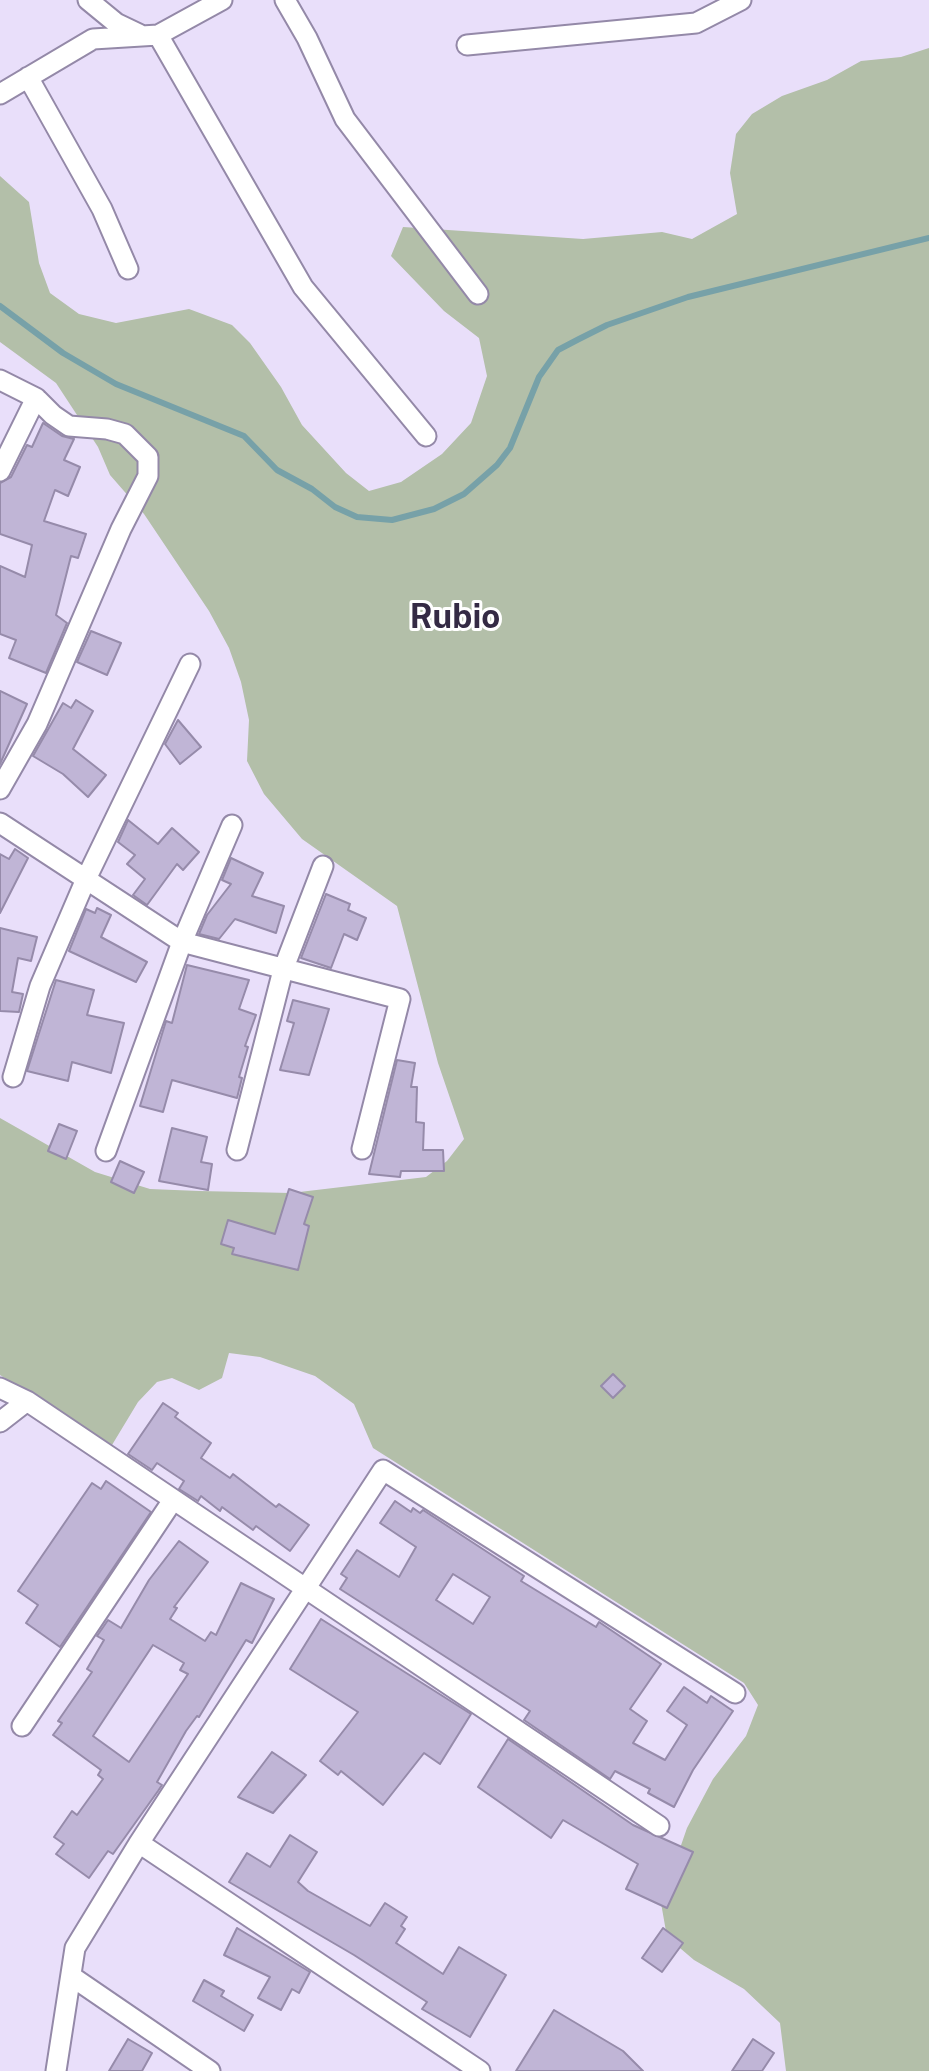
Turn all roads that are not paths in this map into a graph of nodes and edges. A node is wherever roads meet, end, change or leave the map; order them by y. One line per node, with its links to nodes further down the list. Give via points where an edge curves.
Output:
1 (88, 0): 5 (street, via 117,23)
2 (222, 0): 5 (street)
3 (285, 0): 10 (street, via 345,119)
4 (741, 0): 6 (street, via 696,23)
5 (150, 35): 7 (street, via 93,39); 13 (street, via 303,287)
6 (467, 45)
7 (28, 77): 8 (street); 9 (street, via 102,209)
8 (0, 94)
9 (128, 269)
10 (478, 294)
11 (0, 380): 12 (street)
12 (36, 398): 14 (street); 16 (street, via 69,425 125,434 148,457 148,476 37,724)
13 (426, 436)
14 (0, 471)
15 (190, 664): 20 (street)
16 (0, 789)
17 (0, 823): 20 (street)
18 (232, 825): 21 (street)
19 (323, 866): 22 (street)
20 (86, 879): 21 (street); 23 (street, via 40,986)
21 (182, 942): 22 (street); 26 (street)
22 (283, 970): 24 (street, via 400,999); 25 (street)
23 (13, 1077)
24 (362, 1149)
25 (237, 1150)
26 (106, 1151)
27 (0, 1388): 28 (street)
28 (27, 1401): 29 (street); 30 (street)
29 (0, 1422)
30 (173, 1500): 31 (street); 33 (street)
31 (306, 1590): 32 (street, via 383,1470); 34 (street); 35 (street)
32 (736, 1692)
33 (22, 1726)
34 (659, 1826)
35 (139, 1843): 36 (street, via 75,1948); 39 (street)
36 (71, 1976): 37 (street); 38 (street)
37 (56, 2071)
38 (210, 2071)
39 (480, 2071)

